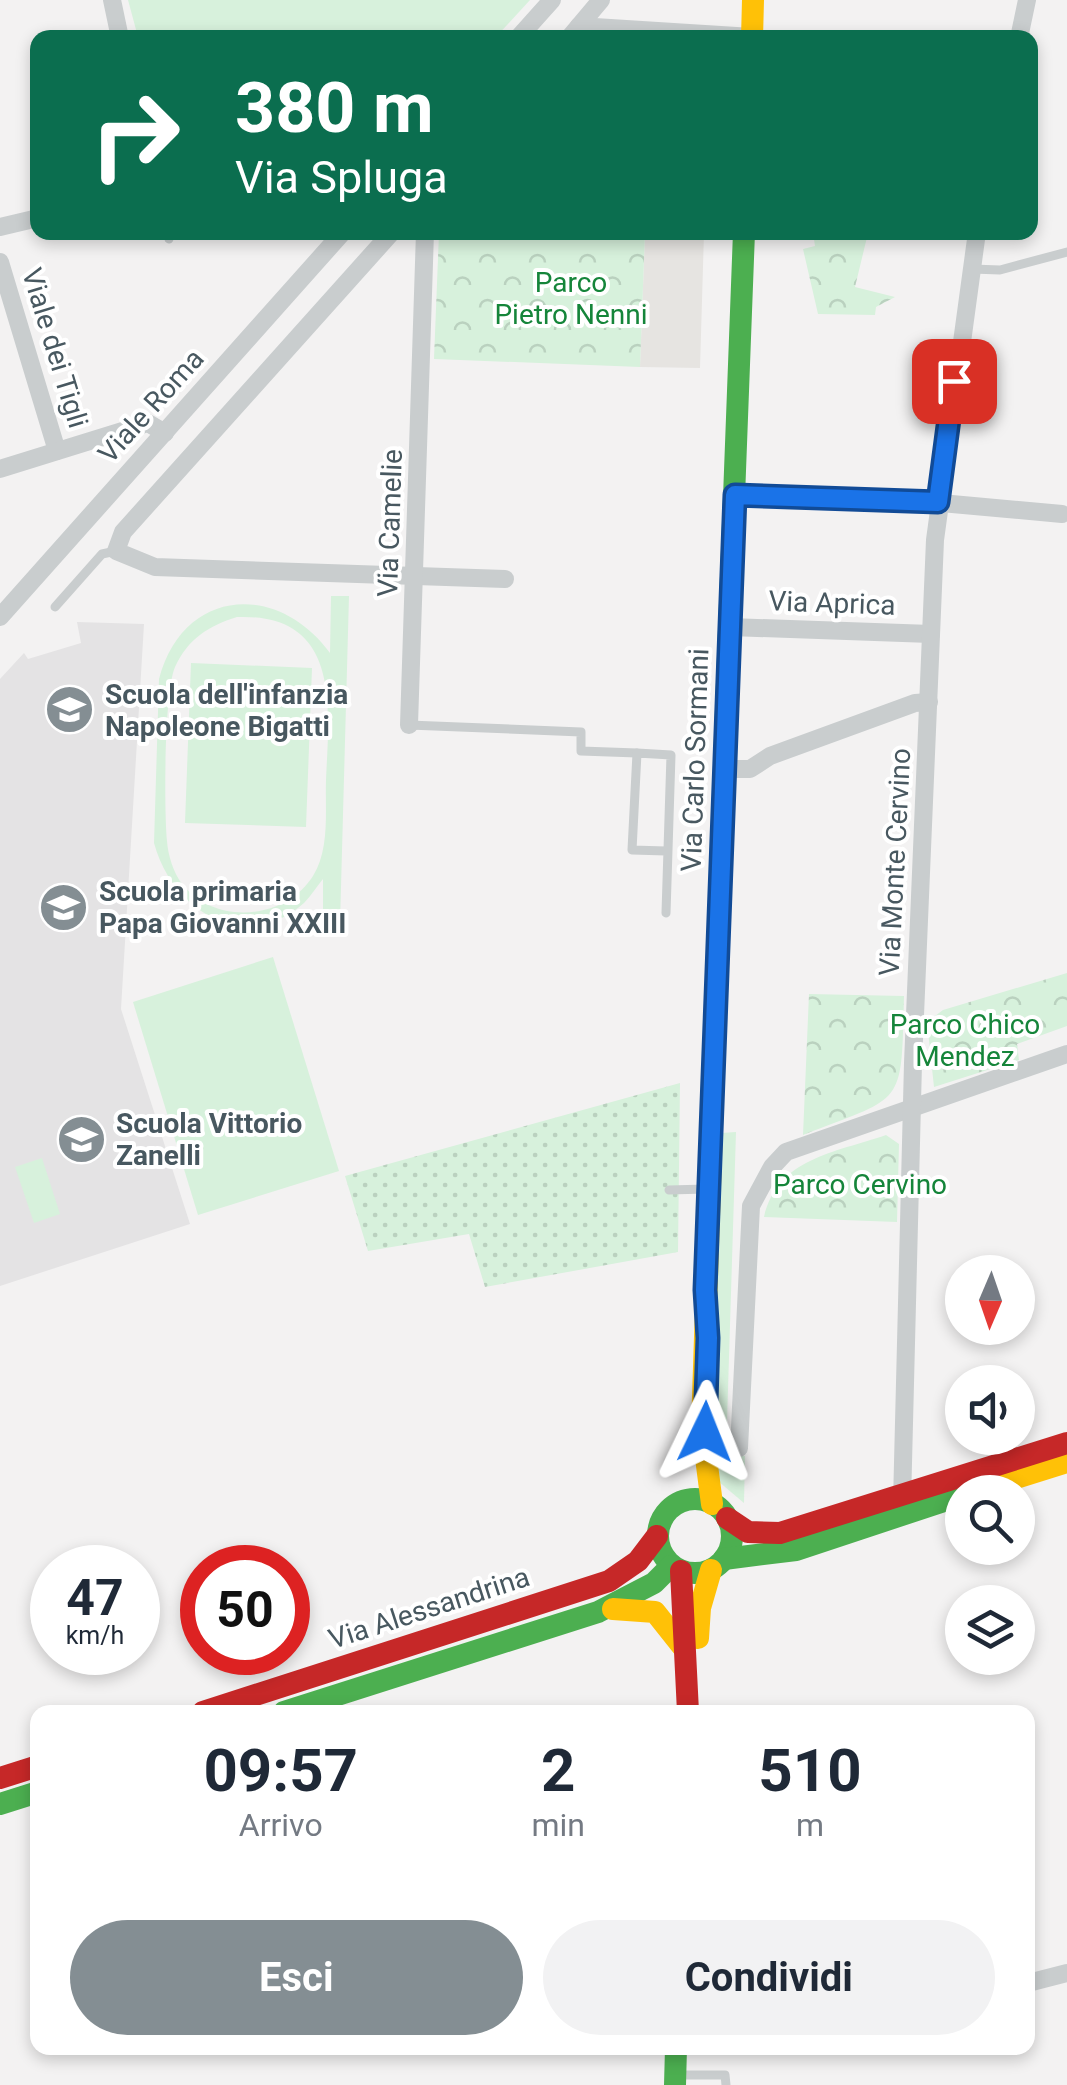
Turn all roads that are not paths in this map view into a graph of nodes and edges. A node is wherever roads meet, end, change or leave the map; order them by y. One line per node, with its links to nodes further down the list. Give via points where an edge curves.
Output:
1 (112, 0): 6 (street)
2 (552, 0): 7 (street)
3 (601, 0): 8 (street)
4 (753, 0): 9 (main road)
5 (1027, 0): 10 (street)
6 (118, 30)
7 (525, 30)
8 (576, 30)
9 (752, 30)
10 (1021, 30)
11 (30, 220): 12 (street)
12 (0, 227)
13 (336, 240): 21 (street, Viale Roma)
14 (385, 240): 27 (street, via 123,532)
15 (425, 240): 28 (street, Via Camelie)
16 (744, 240): 24 (main road, Via Carlo Sormani)
17 (976, 240): 20 (street, Via Monte Cervino)
18 (1067, 252): 20 (lane, via 1000,270)
19 (0, 262): 22 (street, Viale dei Tigli)
20 (970, 268): 25 (street, Via Monte Cervino)
21 (165, 433): 22 (street, via 148,423); 31 (street, Viale Roma)
22 (57, 451): 23 (street)
23 (0, 468)
24 (735, 495): 25 (street); 32 (main road, Via Carlo Sormani)
25 (938, 502): 26 (street); 33 (street, Via Monte Cervino)
26 (1062, 514)
27 (116, 550): 28 (street, via 155,568); 30 (lane, via 102,554)
28 (417, 575): 29 (street); 35 (street, Via Camelie)
29 (505, 578)
30 (56, 607)
31 (0, 617)
32 (730, 627): 33 (street, Via Aprica); 37 (main road, Via Carlo Sormani)
33 (931, 634): 34 (street, Via Monte Cervino)
34 (929, 702): 37 (street, via 758,765); 41 (street, Via Monte Cervino)
35 (410, 725): 36 (lane, Via Camelie, via 582,732 581,751)
36 (637, 754): 38 (lane, Via Carlo Sormani, via 671,756); 38 (lane, Via Carlo Sormani, via 632,850)
37 (724, 768): 42 (main road, Via Carlo Sormani)
38 (666, 851): 39 (lane, Via Carlo Sormani)
39 (666, 914)
40 (1067, 1054): 41 (street)
41 (914, 1106): 46 (street, via 786,1152 751,1206); 51 (street, Via Monte Cervino)
42 (709, 1189): 43 (lane); 44 (main road, Via Carlo Sormani)
43 (669, 1190)
44 (705, 1290): 50 (main road, Via Carlo Sormani); 52 (main road, Via Carlo Sormani, via 704,1462)
45 (1067, 1443): 51 (main road)
46 (739, 1448)
47 (1067, 1462): 48 (main road)
48 (1025, 1475)
49 (945, 1498): 51 (main road)
50 (681, 1502): 52 (main road); 53 (main road, via 665,1514)
51 (897, 1506): 52 (main road, via 780,1533 748,1532); 54 (main road, via 796,1550)
52 (720, 1511): 54 (main road, via 732,1536)
53 (658, 1536): 55 (main road); 59 (main road, Via Alessandrina, via 610,1581)
54 (718, 1565): 55 (main road); 58 (main road, via 700,1608)
55 (676, 1568): 56 (main road, Via Alessandrina); 57 (main road)
56 (598, 1612): 57 (main road, via 640,1604 656,1610 670,1621); 60 (main road, Via Alessandrina)
57 (685, 1651): 58 (main road)
58 (689, 1687): 61 (main road)
59 (225, 1705)
60 (306, 1705)
61 (688, 1705)
62 (30, 1769): 63 (main road)
63 (0, 1778)
64 (30, 1795): 65 (main road)
65 (0, 1804)
66 (1067, 1973): 67 (street)
67 (1035, 1981)
68 (676, 2055): 69 (main road)
69 (675, 2080): 70 (lane, via 725,2075)
70 (726, 2085)

